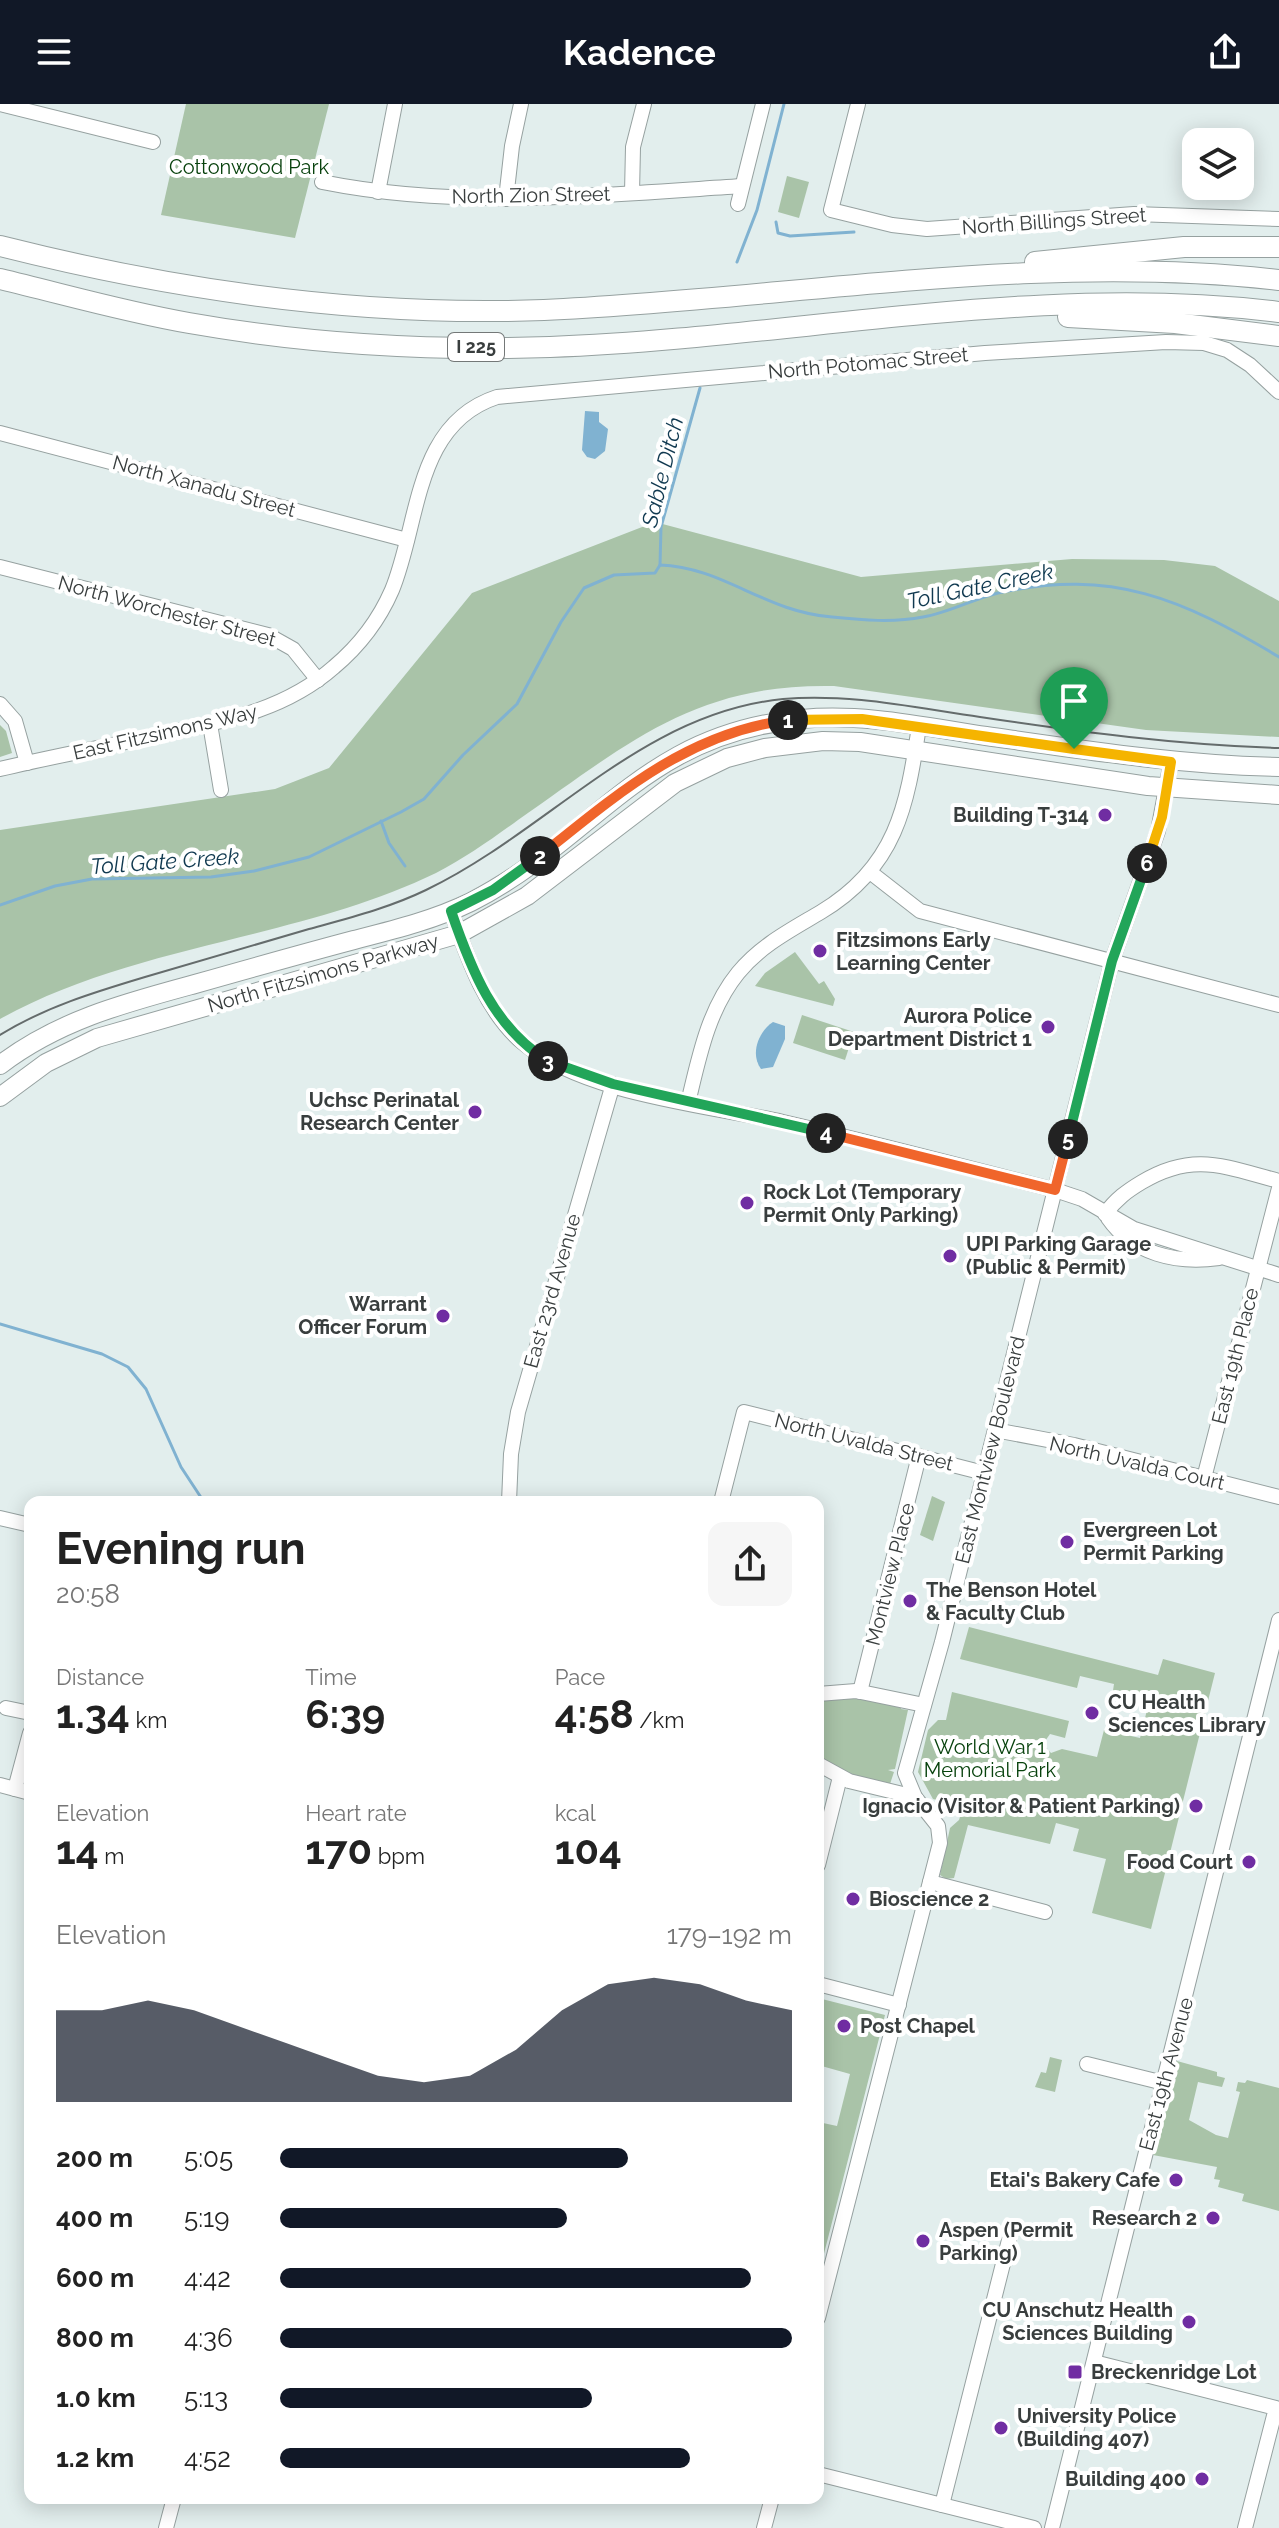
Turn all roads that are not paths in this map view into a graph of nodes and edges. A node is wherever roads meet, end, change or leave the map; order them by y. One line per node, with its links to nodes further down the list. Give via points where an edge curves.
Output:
1 (0, 104): 7 (street)
2 (395, 104): 10 (street)
3 (521, 104): 12 (street)
4 (644, 104): 11 (street, via 633,147)
5 (763, 104): 9 (street)
6 (858, 104): 14 (street, North Billings Street, via 831,210 927,229 1134,214)
7 (153, 142)
8 (322, 182): 10 (street, North Zion Street)
9 (742, 186): 11 (street, North Zion Street); 13 (street)
10 (378, 192): 12 (street, North Zion Street)
11 (632, 193): 12 (street, North Zion Street)
12 (506, 199)
13 (738, 204)
14 (1279, 219)
15 (0, 246): 19 (highway, I 225, via 201,289 393,310 546,310)
16 (1279, 247): 19 (highway, via 1146,250)
17 (0, 279): 21 (highway, I 225, via 189,323 397,346 551,347)
18 (1279, 280): 19 (highway, I 225, via 1113,271)
19 (873, 284)
20 (1279, 312): 21 (highway, I 225, via 1122,303)
21 (884, 320): 22 (highway, via 1094,317)
22 (1279, 336)
23 (1279, 392): 24 (street, North Potomac Street, via 1250,365 1218,346 1143,342 523,392 482,403)
24 (451, 426): 26 (street, East Fitzsimons Way, via 427,466)
25 (0, 433): 26 (street, North Xanadu Street)
26 (407, 540): 28 (street, East Fitzsimons Way, via 376,620)
27 (0, 567): 28 (street, North Worchester Street, via 268,635 293,649)
28 (318, 680): 30 (street, East Fitzsimons Way, via 276,705)
29 (0, 704): 34 (street, via 15,721)
30 (210, 724): 34 (street, East Fitzsimons Way); 38 (street)
31 (919, 726): 32 (street); 33 (main road, North Fitzsimons Parkway); 41 (main road, North Fitzsimons Parkway, via 820,717 761,724 719,736 654,768 517,874)
32 (916, 750): 37 (main road, North Fitzsimons Parkway); 40 (street, via 898,827); 42 (main road, North Fitzsimons Parkway, via 823,741 727,758 675,783 538,888)
33 (1171, 762): 35 (main road, North Fitzsimons Parkway); 37 (street, East Montview Boulevard)
34 (27, 763): 36 (street, East Fitzsimons Way)
35 (1279, 767)
36 (0, 769)
37 (1168, 788): 39 (main road, North Fitzsimons Parkway); 43 (street, East Montview Boulevard)
38 (221, 790)
39 (1279, 795)
40 (870, 872): 43 (street, via 920,911); 48 (street, via 833,904 766,945 736,975 712,1015)
41 (451, 911): 42 (street); 45 (main road, North Fitzsimons Parkway, via 105,1009 55,1029)
42 (459, 934): 46 (street, via 488,999 518,1038 552,1063); 47 (main road, North Fitzsimons Parkway, via 97,1038 46,1063)
43 (1112, 961): 44 (street); 51 (street, East Montview Boulevard)
44 (1279, 1005)
45 (0, 1065)
46 (613, 1084): 48 (street); 59 (street, East 23rd Avenue, via 518,1412)
47 (0, 1097)
48 (688, 1103): 51 (street)
49 (1279, 1181): 52 (street, via 1206,1163 1179,1164 1125,1192)
50 (1279, 1188): 53 (street, East 19th Place)
51 (1055, 1190): 52 (street); 55 (street, East Montview Boulevard)
52 (1105, 1214): 53 (street, via 1134,1229)
53 (1257, 1270): 54 (street); 58 (street, East 19th Place)
54 (1279, 1275)
55 (995, 1430): 57 (street, East Montview Boulevard); 58 (street, North Uvalda Court)
56 (919, 1456): 57 (street, North Uvalda Street); 60 (street, North Uvalda Street, via 744,1412); 65 (street, Montview Place)
57 (984, 1473): 67 (street, East Montview Boulevard)
58 (1204, 1478): 61 (street, North Uvalda Court)
59 (509, 1496)
60 (723, 1496)
61 (1279, 1497)
62 (0, 1518): 63 (street)
63 (24, 1524)
64 (1279, 1620): 81 (street, East 19th Avenue)
65 (860, 1692): 66 (street); 67 (street)
66 (824, 1694)
67 (924, 1705): 74 (street, East Montview Boulevard, via 905,1773)
68 (6, 1708): 69 (street)
69 (24, 1712)
70 (24, 1755): 73 (street)
71 (824, 1768): 72 (street)
72 (840, 1777): 74 (street); 75 (street)
73 (15, 1789)
74 (915, 1797): 76 (street, East Montview Boulevard, via 940,1833)
75 (824, 1841)
76 (930, 1882): 77 (street); 79 (street, East Montview Boulevard)
77 (1045, 1912)
78 (824, 1986): 79 (street)
79 (899, 2005): 83 (street, East Montview Boulevard)
80 (1087, 2064): 81 (street)
81 (1164, 2083): 84 (street, East 19th Avenue)
82 (1009, 2240): 88 (street)
83 (824, 2295)
84 (1094, 2362): 92 (street, East 19th Avenue); 93 (street, via 1276,2408)
85 (824, 2476): 88 (street)
86 (172, 2504): 89 (street)
87 (770, 2504): 90 (street)
88 (942, 2505): 91 (street)
89 (166, 2528)
90 (764, 2528)
91 (1034, 2528)
92 (1052, 2528)
93 (1245, 2528)

